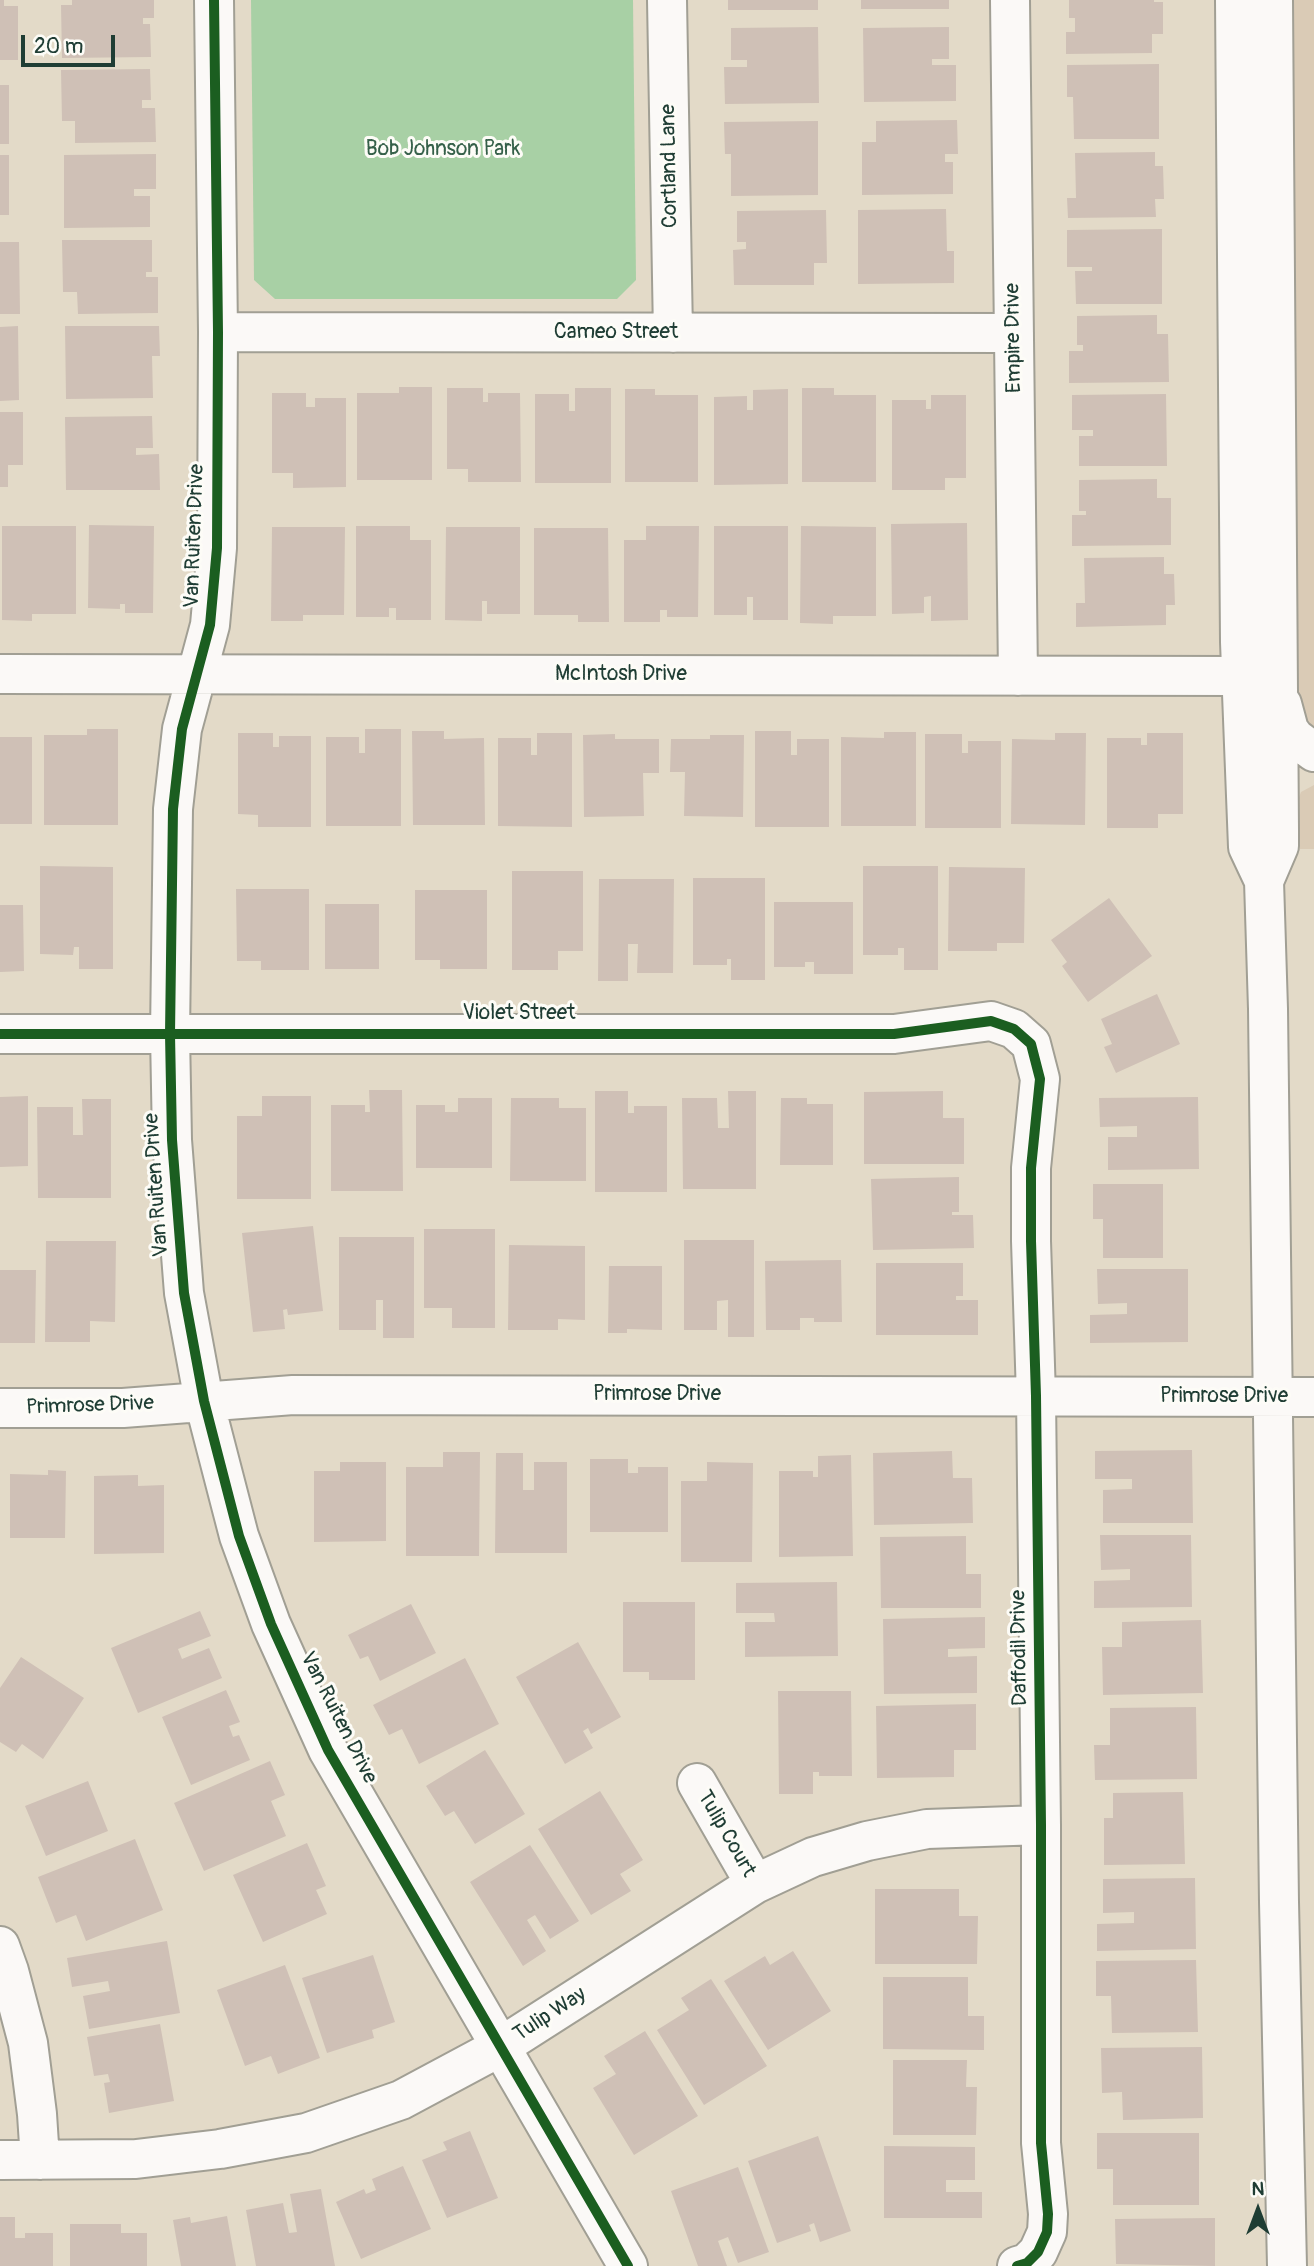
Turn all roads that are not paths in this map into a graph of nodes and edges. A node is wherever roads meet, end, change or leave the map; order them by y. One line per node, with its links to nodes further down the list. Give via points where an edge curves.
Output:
1 (214, 0): 6 (street, Van Ruiten Drive)
2 (667, 0): 7 (street, Cortland Lane)
3 (1010, 0): 8 (street, Empire Drive)
4 (1235, 0): 12 (street)
5 (1273, 0): 13 (street)
6 (218, 332): 7 (street, Cameo Street); 10 (street, Van Ruiten Drive, via 217,548 210,625)
7 (673, 333): 8 (street, Cameo Street)
8 (1014, 333): 11 (street, Empire Drive)
9 (0, 674): 10 (street, McIntosh Drive)
10 (197, 674): 11 (street, McIntosh Drive); 19 (street, Van Ruiten Drive, via 182,730 173,809)
11 (1018, 676): 12 (street, McIntosh Drive)
12 (1242, 676): 17 (street, via 1248,846)
13 (1279, 685): 14 (street, via 1289,730); 16 (street)
14 (1314, 752)
15 (1314, 778): 16 (street, via 1290,793)
16 (1279, 831): 17 (street, via 1279,846)
17 (1264, 881): 22 (street)
18 (0, 1034): 19 (street, Violet Street)
19 (170, 1034): 20 (street, Violet Street, via 894,1034 991,1021 1014,1029); 24 (street, Van Ruiten Drive, via 172,1140 184,1293)
20 (1031, 1044): 21 (street, Daffodil Drive, via 1040,1079 1031,1168)
21 (1036, 1396): 22 (street, Primrose Drive); 24 (street, Primrose Drive, via 293,1395); 27 (street, Daffodil Drive)
22 (1274, 1397): 23 (street, Primrose Drive); 35 (street)
23 (1314, 1397)
24 (204, 1401): 25 (street, Primrose Drive, via 123,1408); 30 (street, Van Ruiten Drive, via 239,1536 271,1624 328,1750)
25 (0, 1408)
26 (697, 1783): 28 (street, Tulip Court)
27 (1041, 1825): 28 (street, Tulip Way, via 927,1829 866,1841 813,1857); 33 (street, Daffodil Drive, via 1041,2143 1048,2214 1047,2232)
28 (755, 1884): 30 (street, Tulip Way)
29 (0, 1946): 32 (street, via 28,2043)
30 (500, 2047): 32 (street, Tulip Way, via 401,2100 306,2133 136,2159); 34 (street, Van Ruiten Drive)
31 (0, 2160): 32 (street, Tulip Way)
32 (40, 2160)
33 (1028, 2259)
34 (628, 2266)
35 (1287, 2266)

